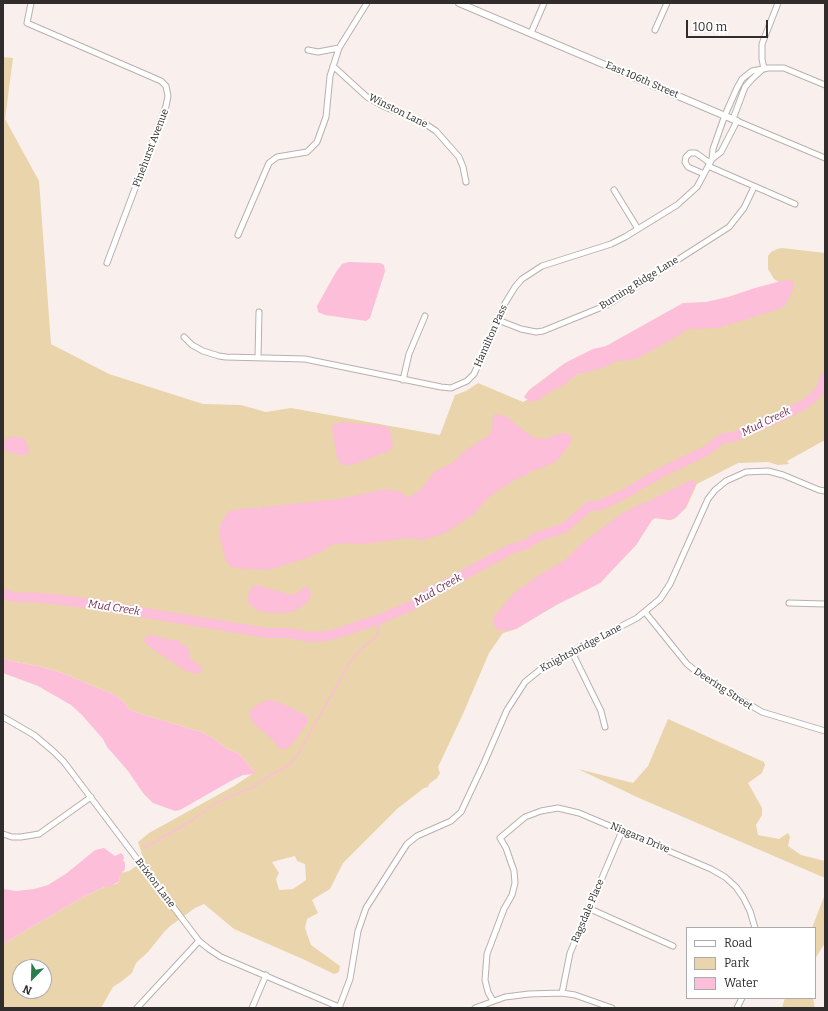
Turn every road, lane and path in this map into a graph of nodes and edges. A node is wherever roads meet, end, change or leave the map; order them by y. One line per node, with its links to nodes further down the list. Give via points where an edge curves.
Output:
1 (31, 3): 25 (street, Pinehurst Avenue, via 27,23 161,81 166,86 166,106)
2 (367, 3): 9 (street)
3 (459, 3): 8 (street, East 106th Street)
4 (544, 3): 8 (street)
5 (667, 3): 7 (street)
6 (778, 3): 12 (street, via 762,44)
7 (655, 30)
8 (531, 33): 14 (street, East 106th Street)
9 (339, 48): 10 (street, via 318,52); 11 (street)
10 (308, 50)
11 (333, 66): 19 (street, Winston Lane, via 376,103 430,127 459,156); 24 (street, via 326,117 317,142 307,152 277,157 269,163)
12 (764, 69): 13 (street, via 785,69); 14 (street, Hamilton Pass, via 752,71 742,79); 15 (street, Hamilton Pass, via 745,87)
13 (825, 85)
14 (725, 115): 15 (street, East 106th Street); 17 (street, Hamilton Pass, via 712,149)
15 (735, 120): 16 (street, East 106th Street); 17 (street, Hamilton Pass, via 721,152)
16 (825, 158)
17 (710, 162): 18 (street, Hamilton Pass); 18 (street, via 696,153 690,153 686,157 688,167); 20 (street)
18 (704, 174): 23 (street, Hamilton Pass, via 697,187 684,199)
19 (466, 182)
20 (754, 186): 22 (street); 28 (street, Burning Ridge Lane, via 744,208 729,227 607,305 536,332)
21 (614, 190): 23 (street)
22 (795, 204)
23 (638, 229): 28 (street, Hamilton Pass, via 611,244 542,266 531,273 515,287)
24 (238, 235)
25 (107, 263)
26 (259, 312): 30 (street)
27 (425, 316): 31 (street, via 409,354)
28 (498, 320): 31 (street, Hamilton Pass, via 478,367 467,381 451,388 441,388)
29 (184, 337): 30 (street, Hamilton Pass, via 192,345 210,354)
30 (258, 357): 31 (street, Hamilton Pass, via 305,359)
31 (403, 380)
32 (825, 491): 35 (street, Knightsbridge Lane, via 768,471 746,472 726,481 708,499 670,584 660,599)
33 (789, 602): 34 (street)
34 (825, 604)
35 (644, 612): 36 (street, Knightsbridge Lane); 39 (street, Deering Street, via 686,664 703,677 762,712)
36 (572, 652): 38 (street, via 601,711); 53 (street, Knightsbridge Lane, via 546,665 529,678 518,691 461,812 451,821 407,844 366,908 358,931 350,979)
37 (3, 718): 40 (street, Brixton Lane, via 29,732 53,751)
38 (605, 727)
39 (825, 731)
40 (91, 797): 42 (street, via 39,834 21,838); 45 (street, Brixton Lane)
41 (622, 831): 43 (street, Ragsdale Place); 44 (street, Niagara Drive, via 725,877 743,897); 50 (street, Niagara Drive, via 579,813 558,808 525,817 500,838 514,870 514,883 512,895 487,954 486,980)
42 (3, 834)
43 (588, 908): 46 (street); 48 (street, Ragsdale Place, via 570,952)
44 (755, 927)
45 (198, 941): 47 (street, Brixton Lane, via 221,957); 51 (street)
46 (674, 946)
47 (266, 975): 52 (street); 53 (street, Brixton Lane)
48 (562, 993): 50 (street, via 528,994); 55 (street)
49 (742, 999): 56 (street)
50 (493, 1001): 54 (street)
51 (137, 1008)
52 (252, 1008)
53 (339, 1008)
54 (475, 1008)
55 (612, 1008)
56 (737, 1008)

